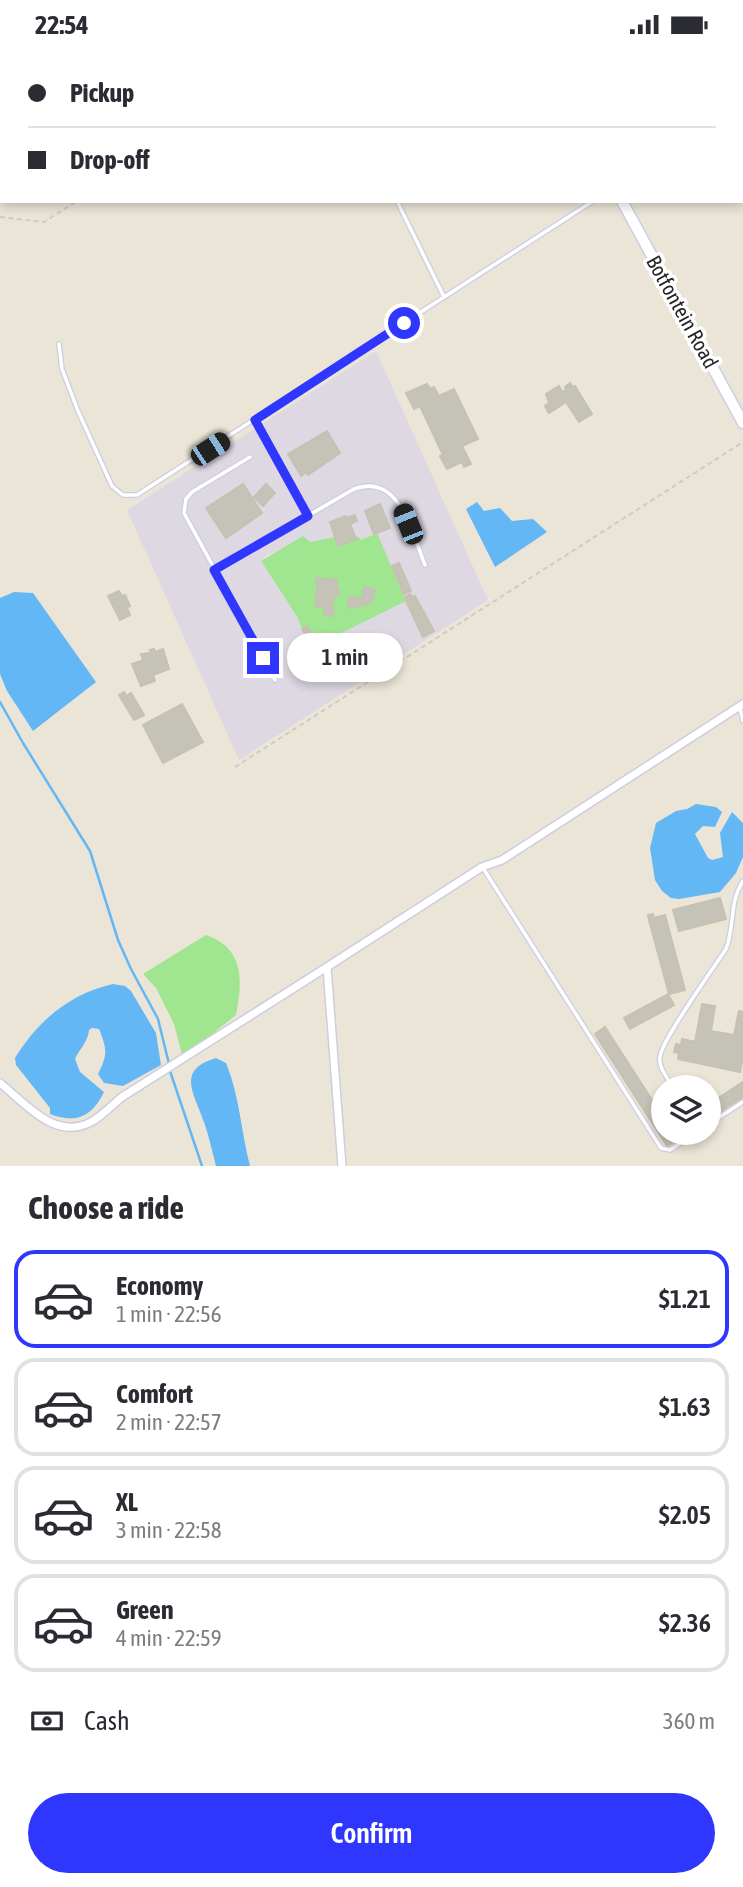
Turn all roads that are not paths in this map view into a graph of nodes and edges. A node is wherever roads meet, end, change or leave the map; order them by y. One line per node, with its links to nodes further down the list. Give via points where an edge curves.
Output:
1 (398, 203): 4 (lane)
2 (590, 203): 4 (lane)
3 (623, 203): 7 (main road, Botfontein Road)
4 (444, 297): 6 (lane)
5 (59, 344): 6 (lane, via 62,369 78,411 110,482 123,495 142,493)
6 (255, 420): 9 (lane)
7 (743, 423)
8 (250, 457): 11 (lane, via 192,492 184,504 185,517)
9 (308, 516): 10 (lane, via 360,487 382,488 400,504); 11 (lane)
10 (425, 565)
11 (214, 570): 12 (lane)
12 (275, 680)
13 (741, 705): 14 (lane); 15 (street, via 502,860)
14 (743, 721)
15 (482, 867): 17 (street); 22 (lane)
16 (743, 881): 18 (lane, via 735,896 726,949 660,1057)
17 (327, 967): 19 (street, via 122,1097 91,1122 68,1129 49,1123); 25 (street)
18 (666, 1075)
19 (0, 1083)
20 (743, 1102): 21 (lane)
21 (721, 1117)
22 (651, 1132)
23 (659, 1145): 24 (lane, via 670,1150)
24 (678, 1145)
25 (342, 1166)

